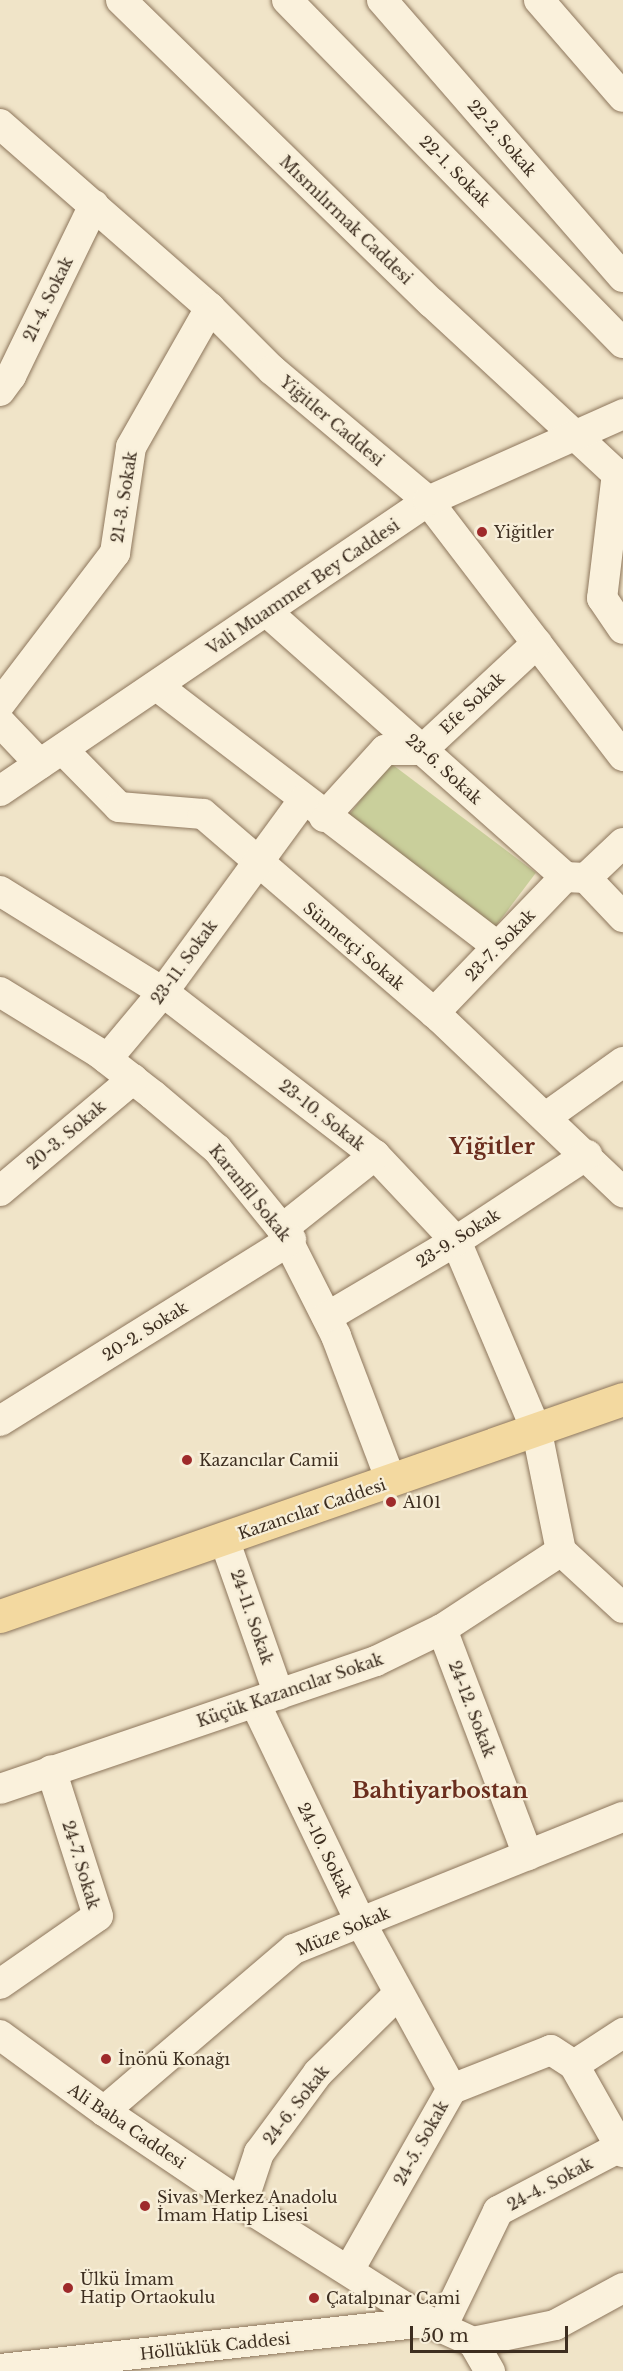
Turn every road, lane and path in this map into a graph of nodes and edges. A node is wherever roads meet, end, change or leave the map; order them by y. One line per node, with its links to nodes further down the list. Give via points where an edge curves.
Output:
1 (121, 0): 13 (street, Mısmılırmak Caddesi, via 432,303)
2 (287, 0): 10 (street, 22-1. Sokak)
3 (539, 0): 5 (street)
4 (387, 2): 8 (street, 22-2. Sokak)
5 (623, 97)
6 (0, 124): 7 (street, Yiğitler Caddesi)
7 (94, 205): 9 (street, Yiğitler Caddesi); 11 (street, 21-4. Sokak, via 11,376)
8 (623, 277)
9 (210, 308): 15 (street, Yiğitler Caddesi, via 272,370); 20 (street, 21-3. Sokak, via 131,447 115,553)
10 (623, 343)
11 (0, 391)
12 (623, 414): 13 (street, Vali Muammer Bey Caddesi)
13 (575, 436): 14 (street, Mısmılırmak Caddesi); 15 (street, Vali Muammer Bey Caddesi)
14 (620, 476): 17 (street, via 602,598)
15 (428, 501): 16 (street, Vali Muammer Bey Caddesi); 18 (street, Yiğitler Caddesi)
16 (267, 612): 19 (street, Vali Muammer Bey Caddesi); 22 (street, 23-6. Sokak)
17 (623, 629)
18 (537, 643): 22 (street, Efe Sokak); 23 (street, Yiğitler Caddesi)
19 (157, 686): 24 (street, Vali Muammer Bey Caddesi); 26 (street)
20 (0, 704)
21 (0, 722): 24 (street, Sünnetçi Sokak)
22 (422, 750): 26 (street, via 385,750); 29 (street, 23-6. Sokak)
23 (623, 756)
24 (51, 757): 25 (street, Vali Muammer Bey Caddesi); 28 (street, Sünnetçi Sokak, via 120,807 203,814)
25 (0, 791)
26 (314, 809): 28 (street, 23-11. Sokak); 32 (street)
27 (623, 843): 29 (street, 23-7. Sokak)
28 (256, 861): 34 (street, 23-11. Sokak); 35 (street, Sünnetçi Sokak)
29 (576, 878): 31 (street, 23-6. Sokak); 32 (street, 23-7. Sokak)
30 (0, 891): 34 (street, 23-10. Sokak)
31 (623, 917)
32 (498, 947): 35 (street, 23-7. Sokak)
33 (0, 992): 36 (street, Karanfil Sokak)
34 (163, 992): 36 (street, 23-11. Sokak); 40 (street, 23-10. Sokak)
35 (434, 1013): 39 (street, Sünnetçi Sokak)
36 (107, 1059): 38 (street, Karanfil Sokak)
37 (623, 1062): 39 (street)
38 (133, 1079): 42 (street, 20-3. Sokak); 44 (street, Karanfil Sokak, via 217,1149)
39 (546, 1117): 41 (street, Sünnetçi Sokak)
40 (375, 1155): 44 (street, 20-2. Sokak); 45 (street, 23-10. Sokak)
41 (587, 1155): 43 (street, Sünnetçi Sokak); 45 (street, 23-9. Sokak)
42 (0, 1191)
43 (623, 1192)
44 (286, 1235): 46 (street, Karanfil Sokak); 48 (street, 20-2. Sokak)
45 (456, 1241): 46 (street, 23-9. Sokak); 49 (street, 23-10. Sokak)
46 (327, 1317): 50 (street, Karanfil Sokak)
47 (623, 1399): 49 (main road, Kazancılar Caddesi)
48 (0, 1421)
49 (537, 1432): 50 (main road, Kazancılar Caddesi); 52 (street, 23-10. Sokak)
50 (391, 1481): 51 (main road, Kazancılar Caddesi)
51 (224, 1539): 54 (main road, Kazancılar Caddesi); 56 (street, 24-11. Sokak)
52 (561, 1551): 53 (street); 55 (street, Küçük Kazancılar Sokak)
53 (623, 1608)
54 (2, 1609)
55 (442, 1629): 56 (street, Küçük Kazancılar Sokak, via 376,1662); 60 (street, 24-12. Sokak)
56 (267, 1699): 57 (street, Küçük Kazancılar Sokak); 61 (street, 24-10. Sokak)
57 (51, 1770): 58 (street, Küçük Kazancılar Sokak); 62 (street, 24-7. Sokak, via 98,1916)
58 (0, 1789)
59 (623, 1817): 60 (street, Müze Sokak)
60 (528, 1855): 61 (street, Müze Sokak)
61 (361, 1923): 63 (street, 24-10. Sokak); 68 (street, Müze Sokak, via 294,1949)
62 (0, 1984)
63 (398, 1994): 67 (street, 24-10. Sokak); 70 (street, 24-6. Sokak, via 318,2073 259,2152)
64 (623, 2033): 66 (street)
65 (2, 2041): 68 (street, Ali Baba Caddesi)
66 (574, 2065): 67 (street, 24-5. Sokak, via 551,2050); 69 (street)
67 (452, 2089): 71 (street, 24-5. Sokak)
68 (104, 2112): 70 (street, Ali Baba Caddesi)
69 (621, 2150): 73 (street, 24-4. Sokak, via 498,2211)
70 (242, 2204): 71 (street, Ali Baba Caddesi)
71 (349, 2270): 73 (street, Ali Baba Caddesi)
72 (623, 2288): 74 (street, via 555,2325)
73 (436, 2324): 74 (street, Ali Baba Caddesi); 75 (street, Höllüklük Caddesi)
74 (473, 2342): 76 (street)
75 (0, 2369)
76 (490, 2371)

